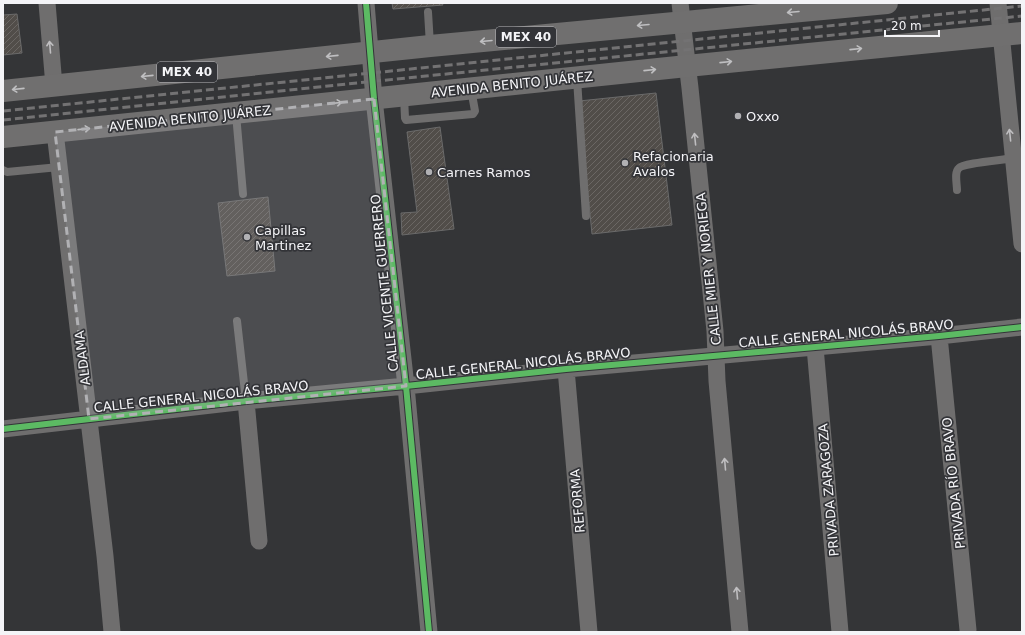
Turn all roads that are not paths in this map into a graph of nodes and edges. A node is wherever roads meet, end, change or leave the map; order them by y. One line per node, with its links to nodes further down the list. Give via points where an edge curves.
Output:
1 (47, 3): 13 (street, one-way to 1)
2 (366, 3): 10 (street, CALLE VICENTE GUERRERO)
3 (887, 3): 6 (main road, MEX 40, one-way to 6, via 770,11)
4 (998, 3): 8 (street)
5 (428, 12): 9 (lane)
6 (681, 12): 9 (main road, MEX 40, one-way to 9); 11 (street, CALLE MIER Y NORIEGA)
7 (1022, 32): 8 (main road, AVENIDA BENITO JUÁREZ)
8 (1001, 35): 11 (main road, AVENIDA BENITO JUÁREZ, one-way to 8); 19 (street, one-way to 8)
9 (430, 46): 10 (main road, MEX 40)
10 (371, 52): 13 (main road, MEX 40, one-way to 13); 15 (street, CALLE VICENTE GUERRERO)
11 (687, 66): 12 (main road, AVENIDA BENITO JUÁREZ, one-way to 11); 30 (street, CALLE MIER Y NORIEGA, one-way to 11)
12 (577, 78): 15 (main road, AVENIDA BENITO JUÁREZ); 24 (lane)
13 (54, 86): 14 (main road, MEX 40, one-way to 14)
14 (3, 91)
15 (374, 99): 16 (main road, AVENIDA BENITO JUÁREZ, one-way to 15); 32 (street, CALLE VICENTE GUERRERO)
16 (236, 113): 17 (main road, AVENIDA BENITO JUÁREZ, one-way to 16); 23 (lane)
17 (55, 132): 18 (main road, AVENIDA BENITO JUÁREZ); 20 (street, ALDAMA)
18 (3, 137)
19 (1013, 158): 22 (lane, via 960,167 957,172); 25 (street)
20 (59, 167): 21 (lane, via 7,172); 34 (street, ALDAMA)
21 (3, 170)
22 (957, 190)
23 (243, 194)
24 (586, 216)
25 (1022, 244)
26 (237, 321): 33 (lane)
27 (1022, 327): 28 (street, CALLE GENERAL NICOLÁS BRAVO)
28 (939, 336): 29 (street, CALLE GENERAL NICOLÁS BRAVO); 37 (street, PRIVADA RÍO BRAVO)
29 (815, 347): 30 (street, CALLE GENERAL NICOLÁS BRAVO); 42 (street, PRIVADA ZARAGOZA)
30 (717, 356): 31 (street, CALLE GENERAL NICOLÁS BRAVO); 41 (street, CALLE MIER Y NORIEGA, one-way to 30)
31 (566, 369): 32 (street, CALLE GENERAL NICOLÁS BRAVO); 40 (street, REFORMA)
32 (406, 386): 33 (street, CALLE GENERAL NICOLÁS BRAVO); 39 (street, CALLE VICENTE GUERRERO)
33 (246, 401): 34 (street, CALLE GENERAL NICOLÁS BRAVO); 36 (street)
34 (90, 419): 35 (street, CALLE GENERAL NICOLÁS BRAVO); 38 (street, ALDAMA)
35 (3, 428)
36 (259, 541)
37 (968, 630)
38 (112, 632)
39 (429, 632)
40 (589, 632)
41 (740, 632)
42 (840, 632)

